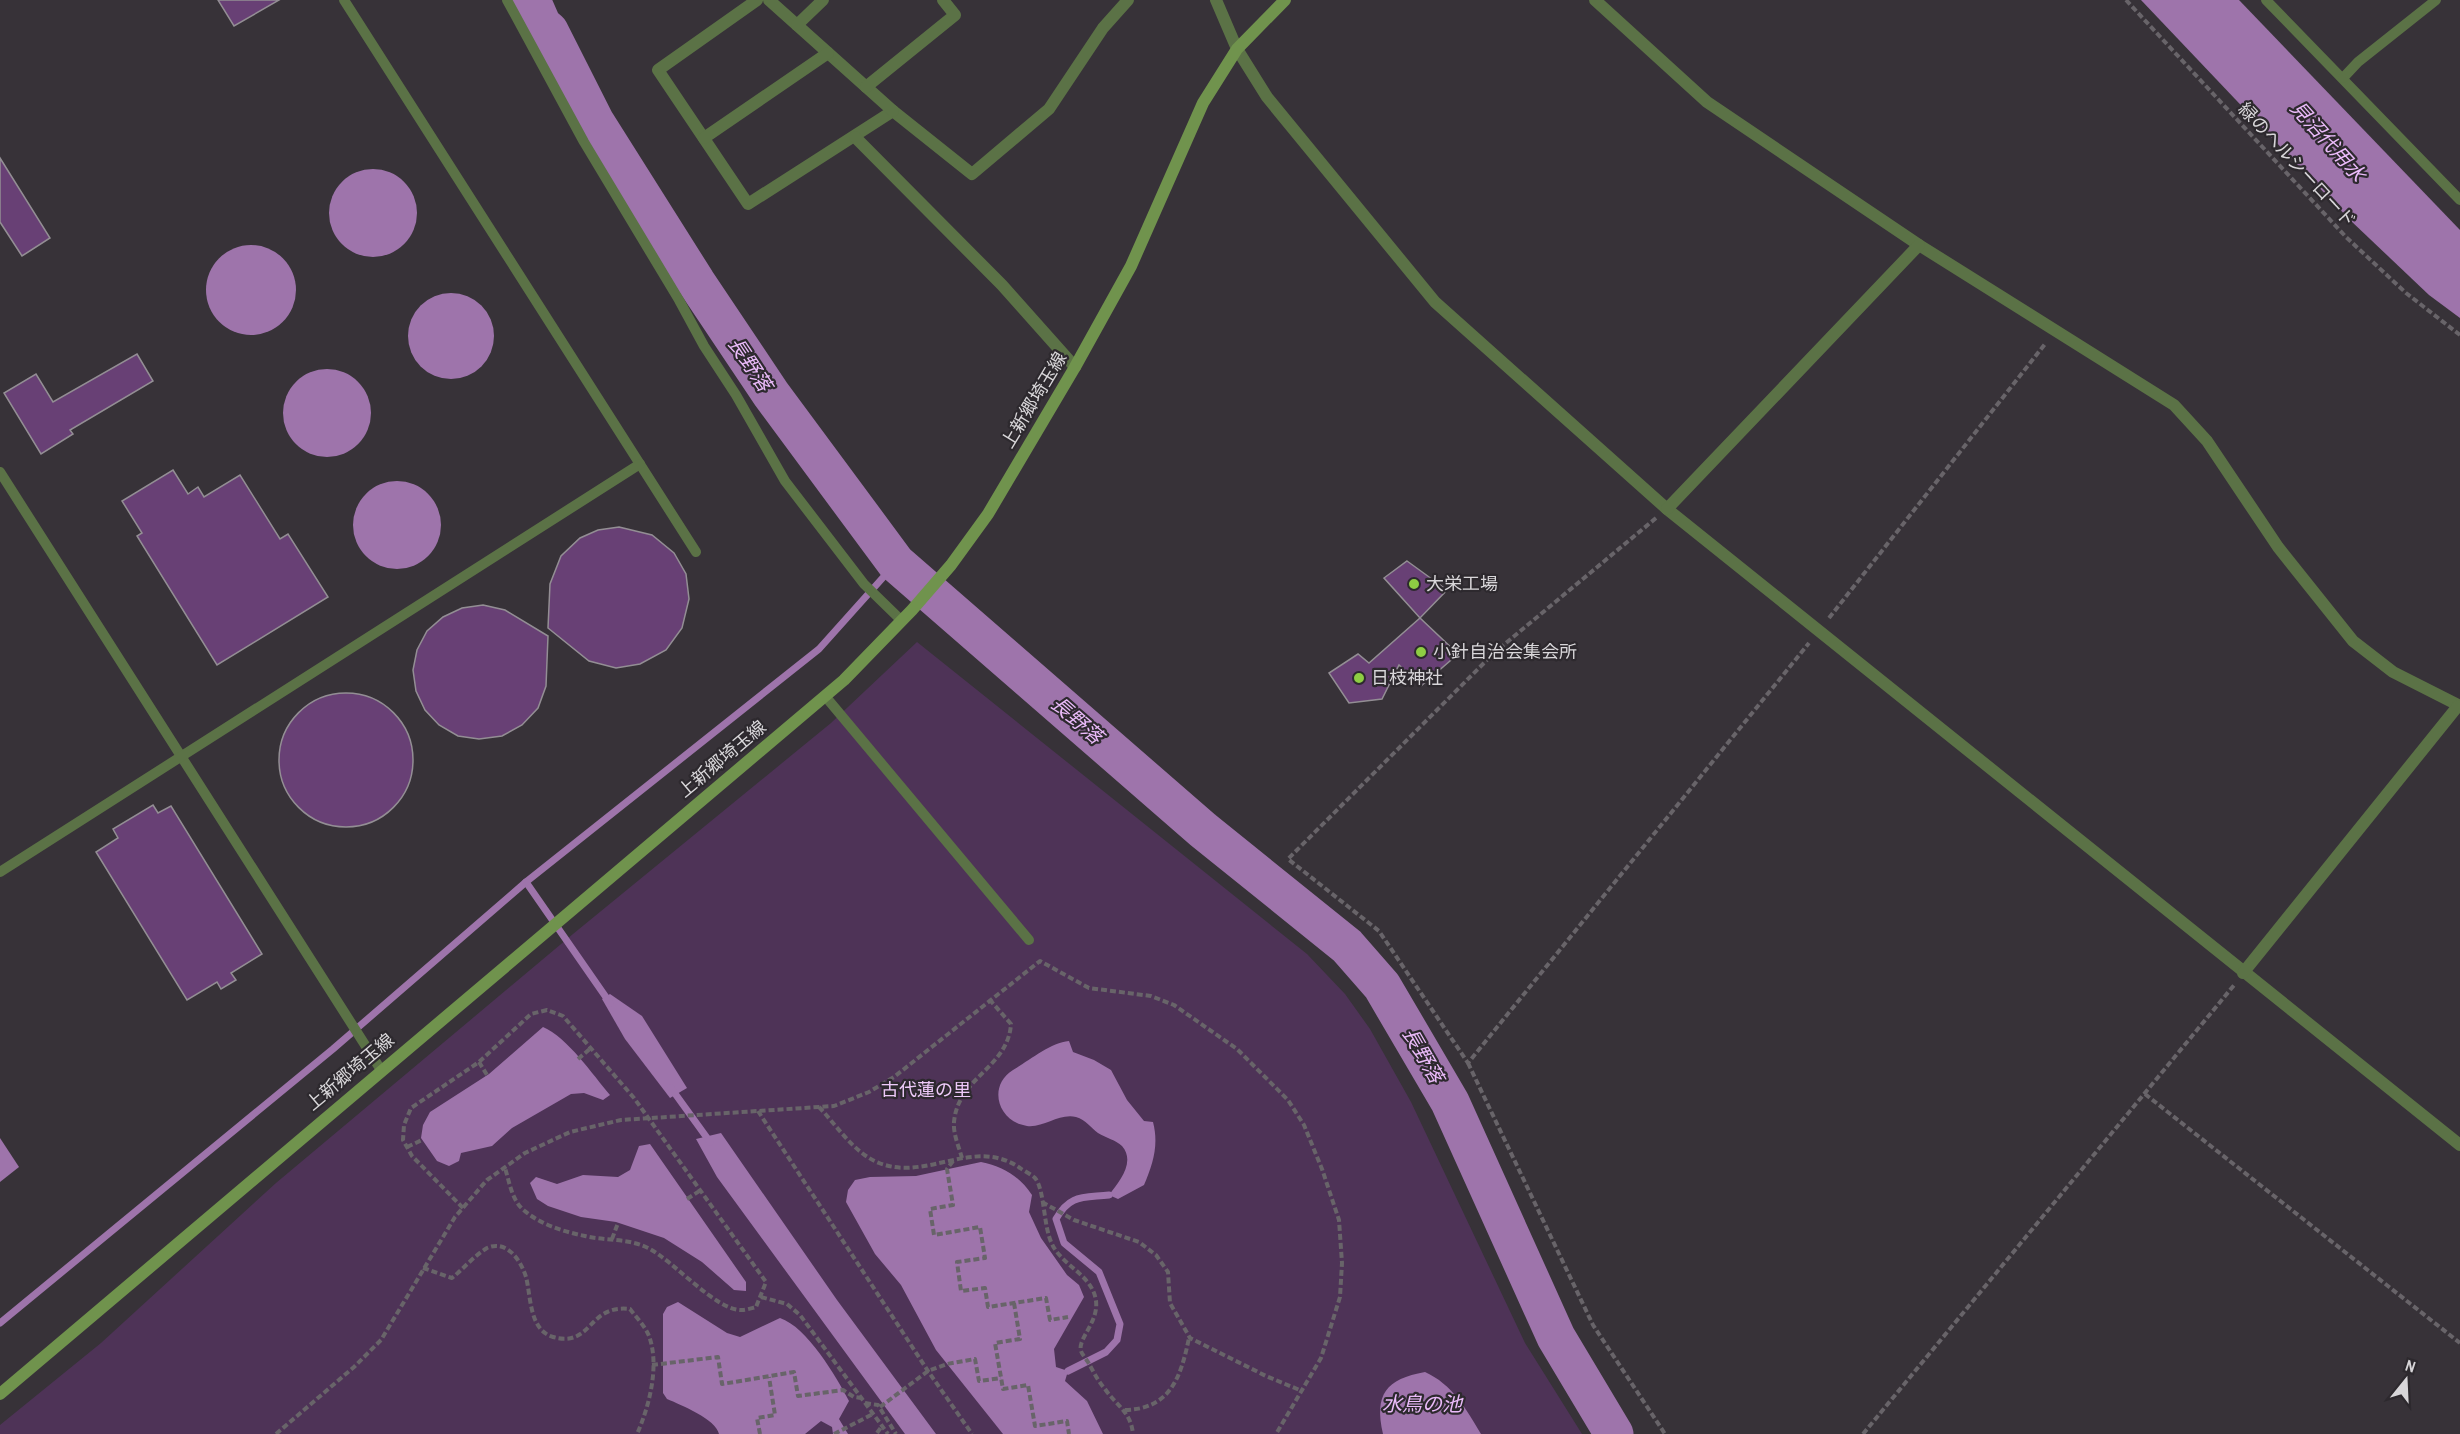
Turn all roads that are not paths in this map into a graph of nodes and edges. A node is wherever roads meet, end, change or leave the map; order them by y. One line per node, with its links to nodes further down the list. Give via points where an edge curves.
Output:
1 (344, 0): 24 (lane)
2 (507, 0): 28 (lane, via 584,142 785,482 864,584)
3 (757, 0): 19 (street, via 658,70)
4 (769, 0): 13 (street)
5 (823, 0): 13 (street)
6 (943, 0): 17 (street, via 955,15)
7 (1128, 0): 18 (street, via 1102,28 1048,109 972,174)
8 (1216, 0): 14 (street)
9 (1285, 0): 14 (main road, 上新郷埼玉線)
10 (1595, 0): 22 (street, via 1707,102)
11 (2266, 0): 16 (lane)
12 (2436, 0): 16 (lane)
13 (797, 25): 15 (street)
14 (1238, 48): 23 (main road, 上新郷埼玉線, via 1203,103 1131,266); 26 (street, via 1267,97 1435,302)
15 (828, 53): 17 (street); 19 (street)
16 (2343, 78): 21 (lane)
17 (866, 87): 18 (street)
18 (893, 111): 20 (street)
19 (704, 138): 20 (street, via 748,204)
20 (855, 138): 23 (street, via 1002,285)
21 (2460, 200)
22 (1919, 245): 26 (street); 30 (street, via 2174,405 2207,441 2278,547 2353,641 2393,672)
23 (1075, 367): 28 (main road, 上新郷埼玉線, via 988,514 951,565)
24 (640, 464): 27 (lane); 31 (lane)
25 (0, 472): 31 (lane)
26 (1667, 509): 34 (street)
27 (696, 552)
28 (902, 621): 29 (main road, 上新郷埼玉線)
29 (825, 696): 33 (lane); 35 (main road, 上新郷埼玉線)
30 (2459, 706): 34 (street)
31 (181, 758): 32 (lane); 35 (lane)
32 (0, 872)
33 (1029, 940)
34 (2243, 973): 36 (street)
35 (381, 1070): 37 (main road, 上新郷埼玉線)
36 (2460, 1145)
37 (0, 1394)

